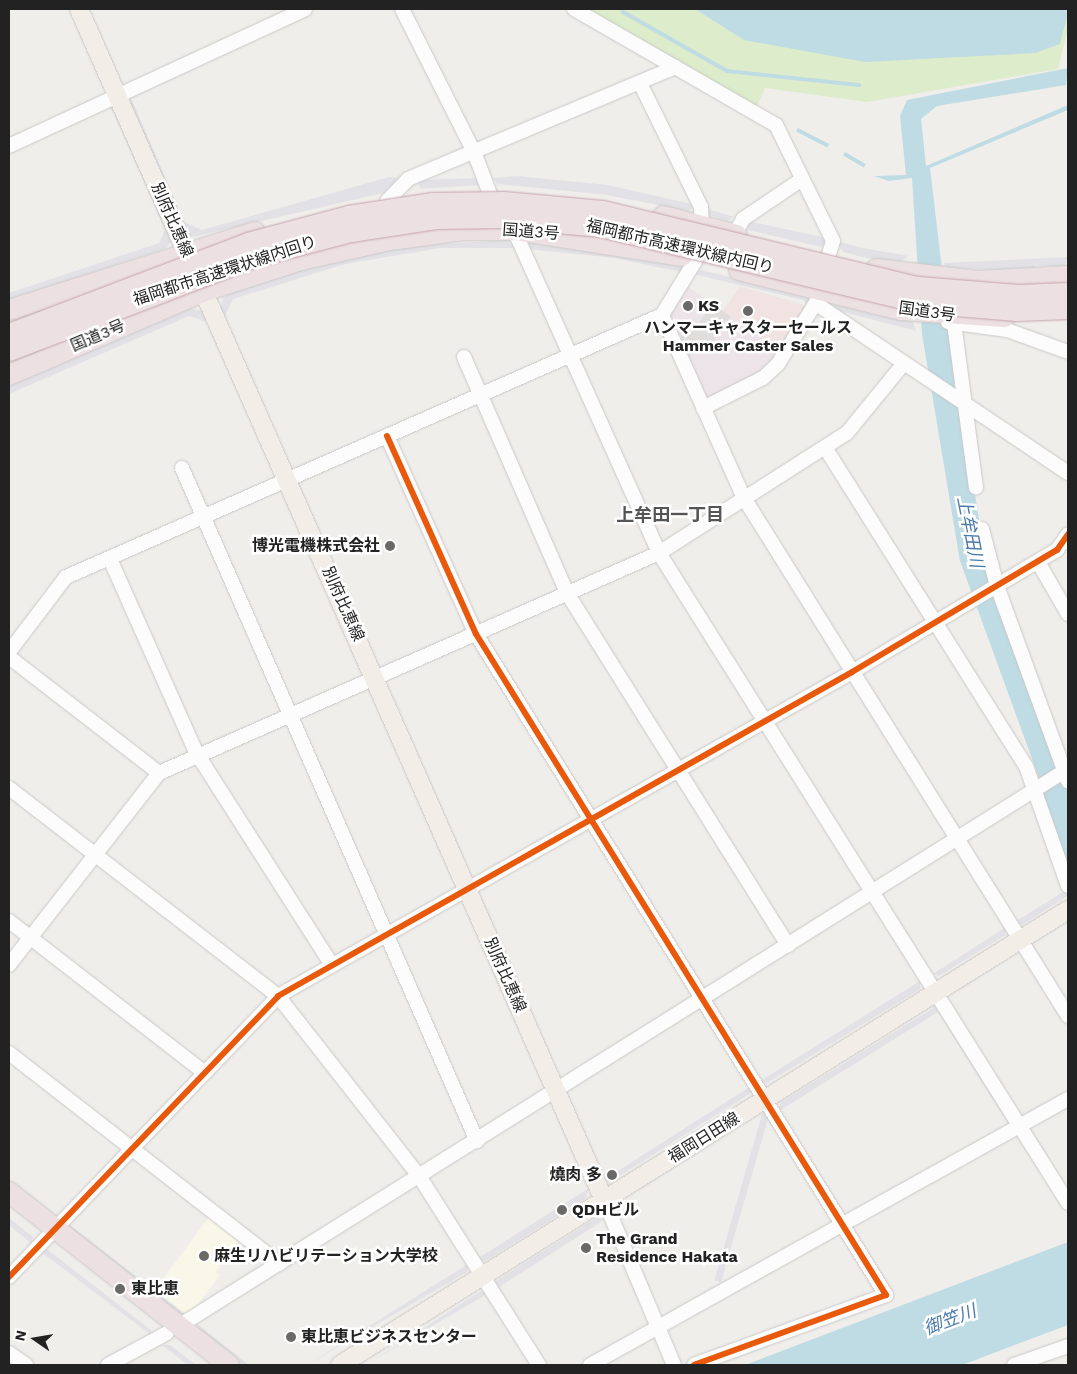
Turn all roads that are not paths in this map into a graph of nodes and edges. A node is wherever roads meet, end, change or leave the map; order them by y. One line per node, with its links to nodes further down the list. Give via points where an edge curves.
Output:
1 (79, 9): 7 (main road, 別府比恵線)
2 (305, 9): 7 (street)
3 (402, 9): 9 (street)
4 (574, 9): 5 (street)
5 (676, 67): 6 (street); 10 (street, via 776,125)
6 (640, 83): 9 (street); 13 (street, via 701,207)
7 (118, 97): 8 (street); 16 (main road, 別府比恵線)
8 (9, 146)
9 (474, 152): 11 (street); 12 (street, via 408,179)
10 (802, 179): 15 (street, via 743,219); 18 (street, via 833,241)
11 (490, 194): 12 (highway); 13 (highway, via 606,204)
12 (387, 202): 16 (highway)
13 (702, 224): 15 (highway)
14 (514, 230): 17 (highway, 国道3号, via 598,239); 20 (highway, 国道3号, via 465,230 390,240 301,260); 32 (street)
15 (735, 234): 18 (highway)
16 (186, 252): 20 (main road, 別府比恵線); 24 (highway)
17 (697, 258): 22 (highway, 国道3号); 25 (street)
18 (828, 258): 19 (highway, via 946,278 1010,281)
19 (1068, 276)
20 (205, 291): 29 (highway, 国道3号); 44 (main road, 別府比恵線)
21 (1068, 293): 28 (highway, bridge, via 1018,295 918,287 603,212 504,202 433,203 349,216 248,243)
22 (819, 298): 27 (highway, 国道3号); 35 (street); 39 (street, via 763,378)
23 (1068, 309): 30 (highway, 福岡都市高速環状線内回り, bridge, via 1017,311 920,303 584,224 504,218 436,219 351,232 252,258)
24 (9, 310)
25 (662, 315): 32 (street); 39 (street)
26 (1068, 315): 27 (highway, 国道3号)
27 (951, 320): 31 (street, via 1007,330); 38 (street)
28 (9, 334)
29 (100, 334): 34 (highway); 36 (highway, 国道3号)
30 (9, 351)
31 (1068, 352)
32 (572, 355): 37 (street); 50 (street)
33 (464, 357): 37 (street)
34 (9, 359)
35 (904, 363): 38 (street); 41 (street, via 864,417)
36 (9, 374)
37 (481, 394): 40 (street); 54 (street)
38 (959, 400): 43 (street); 45 (street)
39 (703, 408): 46 (street)
40 (388, 436): 44 (street); 57 (street)
41 (826, 449): 46 (street); 56 (street)
42 (182, 468): 47 (street)
43 (1068, 473)
44 (287, 479): 47 (street); 61 (main road, 別府比恵線)
45 (976, 488)
46 (744, 498): 50 (street); 60 (street)
47 (201, 518): 51 (street); 62 (street)
48 (982, 529): 53 (street)
49 (1068, 534): 52 (street, via 1057,550)
50 (659, 553): 54 (street); 63 (street)
51 (110, 559): 58 (street, via 66,577); 64 (street)
52 (1038, 562): 53 (street); 55 (street)
53 (996, 587): 56 (street); 67 (street)
54 (567, 593): 57 (street); 65 (street)
55 (1068, 614)
56 (935, 623): 60 (street); 68 (street)
57 (476, 634): 61 (street); 70 (street)
58 (9, 652)
59 (9, 657): 66 (street)
60 (852, 672): 63 (street); 71 (street)
61 (374, 676): 62 (street); 74 (main road, 別府比恵線)
62 (288, 714): 64 (street); 78 (street)
63 (765, 721): 65 (street); 75 (street)
64 (197, 754): 66 (street); 83 (street)
65 (678, 770): 70 (street); 81 (street)
66 (159, 773): 72 (street)
67 (1066, 773): 68 (street)
68 (1041, 786): 71 (street); 73 (street)
69 (9, 788): 72 (street)
70 (590, 821): 74 (street); 86 (street)
71 (956, 840): 75 (street); 80 (street)
72 (95, 854): 79 (street); 85 (street)
73 (1068, 886)
74 (467, 889): 78 (street); 90 (main road, 別府比恵線)
75 (872, 892): 81 (street); 84 (street)
76 (1068, 910): 80 (main road, 福岡日田線)
77 (9, 920): 79 (street)
78 (386, 934): 83 (street); 94 (street)
79 (30, 938): 82 (street); 89 (street)
80 (1020, 940): 84 (main road, 福岡日田線); 87 (street)
81 (788, 945): 86 (street)
82 (9, 965)
83 (332, 965): 85 (street)
84 (934, 994): 92 (main road, 福岡日田線); 93 (street)
85 (278, 996): 89 (street); 96 (street)
86 (702, 999): 90 (street); 92 (street)
87 (1068, 1016)
88 (9, 1053): 95 (street)
89 (205, 1073): 95 (street)
90 (556, 1092): 94 (street); 98 (main road, 別府比恵線)
91 (1068, 1098): 93 (street)
92 (765, 1099): 98 (main road, 福岡日田線); 101 (street)
93 (1020, 1127): 99 (street); 101 (street)
94 (477, 1141): 96 (street)
95 (132, 1150): 102 (street); 103 (street)
96 (419, 1176): 103 (street); 104 (street)
97 (9, 1192): 102 (highway)
98 (604, 1200): 104 (main road, 福岡日田線); 106 (street)
99 (1068, 1203)
100 (9, 1209): 102 (highway)
101 (843, 1226): 106 (street); 118 (street, via 886,1295)
102 (50, 1234): 105 (street); 107 (highway)
103 (280, 1264): 107 (street)
104 (484, 1273): 114 (main road, 福岡日田線); 115 (street)
105 (9, 1277)
106 (658, 1328): 116 (street); 117 (street)
107 (173, 1330): 111 (street); 112 (highway); 113 (highway)
108 (1068, 1346): 119 (street)
109 (9, 1353): 110 (street)
110 (26, 1365)
111 (108, 1365)
112 (209, 1365)
113 (230, 1365)
114 (340, 1365)
115 (539, 1365)
116 (590, 1365)
117 (674, 1365)
118 (694, 1365)
119 (1014, 1365)

